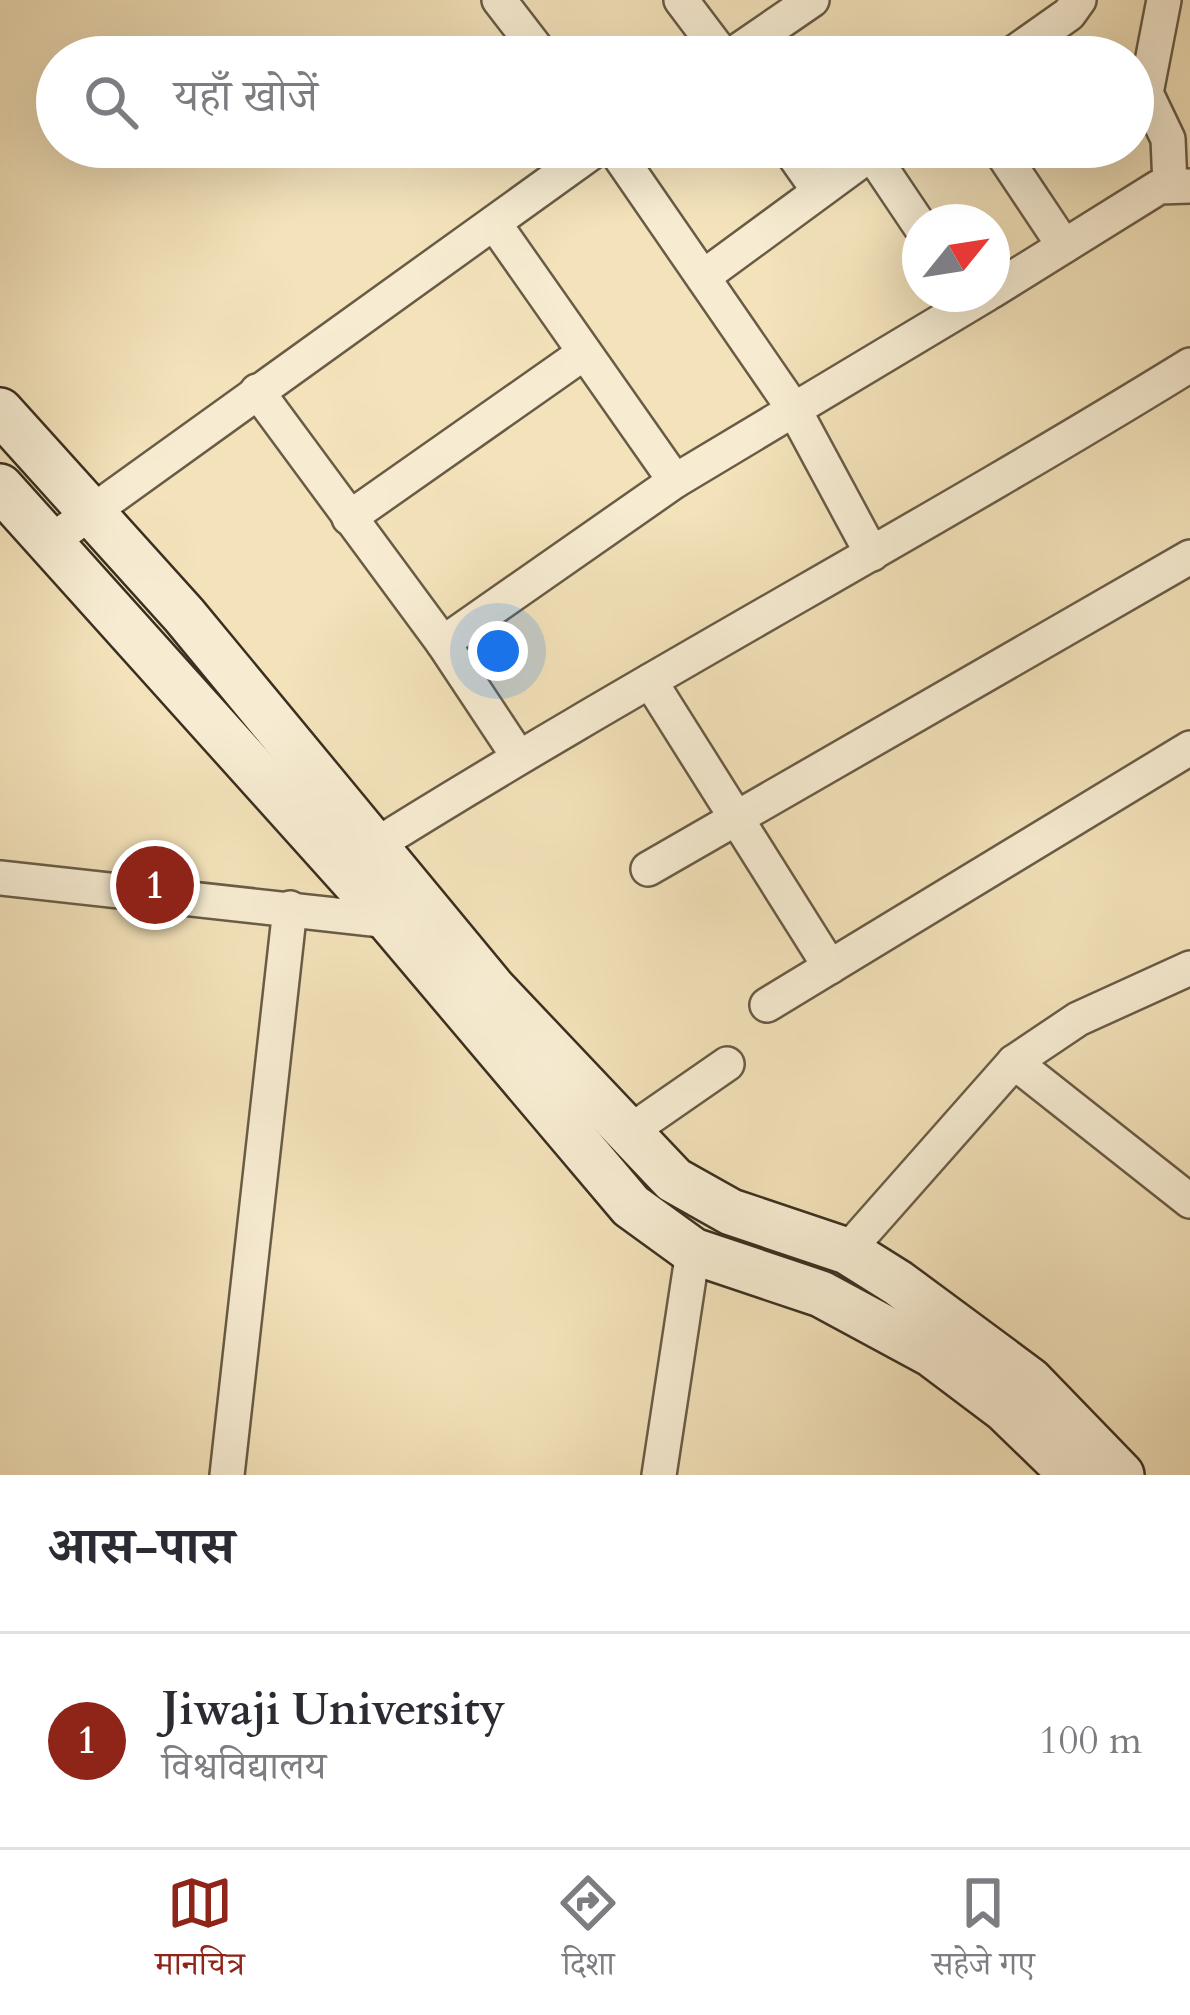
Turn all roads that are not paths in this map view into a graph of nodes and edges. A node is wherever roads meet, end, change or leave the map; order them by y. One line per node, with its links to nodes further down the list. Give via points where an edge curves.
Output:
1 (499, 0): 6 (street)
2 (681, 0): 7 (street)
3 (812, 0): 8 (street)
4 (1079, 0): 9 (street)
5 (1164, 0): 10 (street)
6 (527, 36)
7 (709, 36)
8 (758, 36)
9 (1038, 36)
10 (1154, 52)
11 (1154, 110): 18 (street)
12 (569, 168): 21 (street)
13 (628, 168): 23 (street)
14 (803, 168): 19 (street)
15 (851, 168): 19 (street)
16 (886, 168): 20 (street)
17 (1012, 168): 22 (street)
18 (1180, 186): 22 (street)
19 (820, 191): 23 (street)
20 (907, 204)
21 (494, 223): 26 (street); 28 (street)
22 (1064, 246): 24 (street)
23 (703, 277): 30 (street)
24 (1010, 278)
25 (953, 312): 30 (street)
26 (584, 353): 31 (street); 34 (street)
27 (1190, 365): 36 (street)
28 (257, 391): 33 (street); 34 (street)
29 (0, 411): 33 (main road)
30 (795, 411): 31 (street); 36 (street)
31 (675, 481): 38 (street)
32 (0, 487): 35 (main road)
33 (92, 508): 35 (street); 43 (main road)
34 (349, 518): 38 (street)
35 (50, 542): 43 (main road)
36 (872, 554): 39 (street)
37 (1190, 557): 42 (street)
38 (443, 643): 41 (street)
39 (650, 681): 41 (street); 42 (street)
40 (1190, 748): 48 (street)
41 (518, 757): 43 (street)
42 (733, 821): 44 (street); 48 (street)
43 (359, 855): 47 (main road); 53 (main road)
44 (648, 869)
45 (0, 878): 46 (street)
46 (290, 908): 47 (street); 60 (street)
47 (390, 921): 57 (main road, via 593,1167)
48 (830, 967): 50 (street)
49 (1190, 968): 51 (street, via 1078,1019)
50 (767, 1005)
51 (1014, 1062): 54 (street); 58 (street)
52 (727, 1064): 53 (street)
53 (626, 1134): 56 (main road, via 702,1198)
54 (1176, 1175): 55 (street)
55 (1190, 1201)
56 (794, 1233): 58 (main road); 59 (main road)
57 (693, 1251): 59 (main road); 61 (street)
58 (847, 1251): 63 (main road, via 1029,1380)
59 (778, 1280): 62 (main road, via 864,1314 932,1354)
60 (227, 1475)
61 (659, 1475)
62 (1073, 1475)
63 (1121, 1475)

